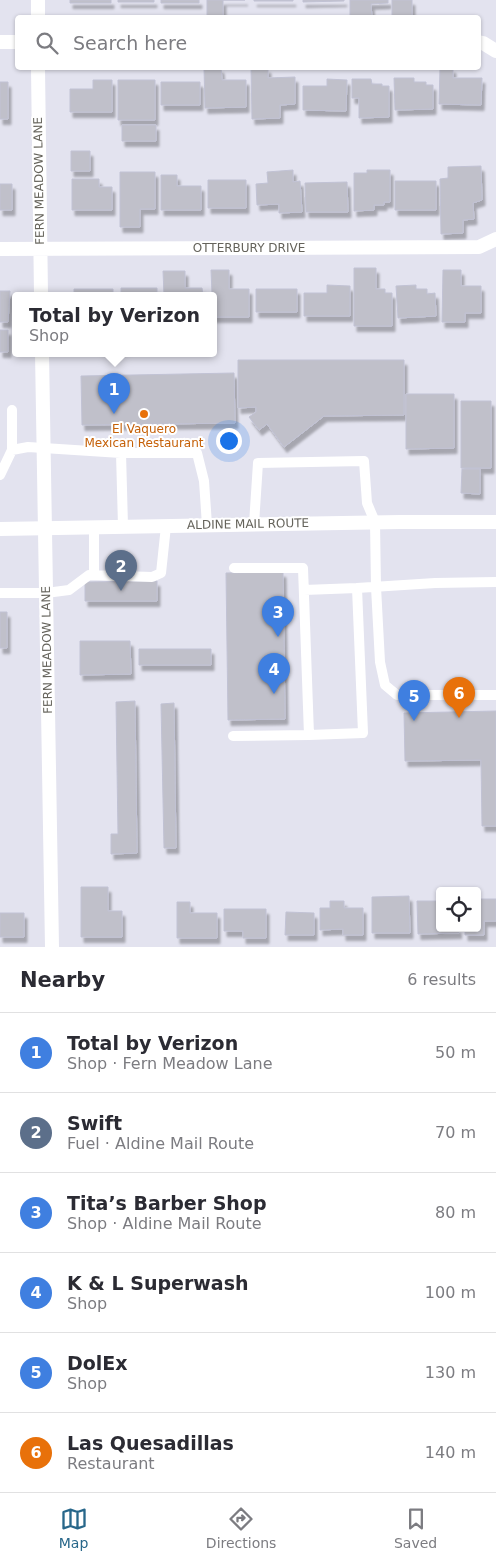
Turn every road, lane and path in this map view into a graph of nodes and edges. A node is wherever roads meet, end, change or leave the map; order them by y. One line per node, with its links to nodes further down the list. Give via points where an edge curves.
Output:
1 (38, 0): 2 (street)
2 (38, 15)
3 (0, 42): 4 (street)
4 (15, 42)
5 (481, 43): 6 (street)
6 (496, 51)
7 (38, 70): 10 (street, FERN MEADOW LANE)
8 (496, 238): 10 (street, OTTERBURY DRIVE, via 479,247)
9 (0, 249): 10 (street, OTTERBURY DRIVE)
10 (40, 249): 11 (street, FERN MEADOW LANE)
11 (41, 292)
12 (42, 357): 14 (street, FERN MEADOW LANE)
13 (12, 410): 15 (lane)
14 (44, 449): 15 (lane); 16 (lane); 25 (street, FERN MEADOW LANE)
15 (12, 450): 17 (lane)
16 (121, 453): 21 (lane, via 197,453 204,481); 23 (lane)
17 (0, 475)
18 (375, 522): 19 (street, ALDINE MAIL ROUTE); 20 (street, ALDINE MAIL ROUTE); 20 (lane, via 367,503 364,461 277,462 258,463); 30 (lane)
19 (496, 522)
20 (254, 524): 21 (street, ALDINE MAIL ROUTE)
21 (207, 525): 24 (street, ALDINE MAIL ROUTE)
22 (94, 526): 23 (street, ALDINE MAIL ROUTE); 25 (street, ALDINE MAIL ROUTE); 28 (lane)
23 (123, 526): 24 (street, ALDINE MAIL ROUTE)
24 (166, 526): 28 (lane, via 161,573 152,577)
25 (45, 527): 26 (street, ALDINE MAIL ROUTE); 34 (street, FERN MEADOW LANE)
26 (0, 529)
27 (234, 568): 32 (lane, via 303,568)
28 (94, 576): 34 (lane, via 69,590)
29 (496, 582): 30 (lane)
30 (376, 587): 31 (lane); 35 (lane, via 380,662 385,685 397,696)
31 (357, 588): 32 (lane); 36 (lane, via 363,732)
32 (304, 590): 36 (lane)
33 (0, 594): 34 (lane)
34 (46, 594): 38 (street, FERN MEADOW LANE)
35 (496, 696)
36 (310, 735): 37 (lane)
37 (233, 736)
38 (52, 947)

